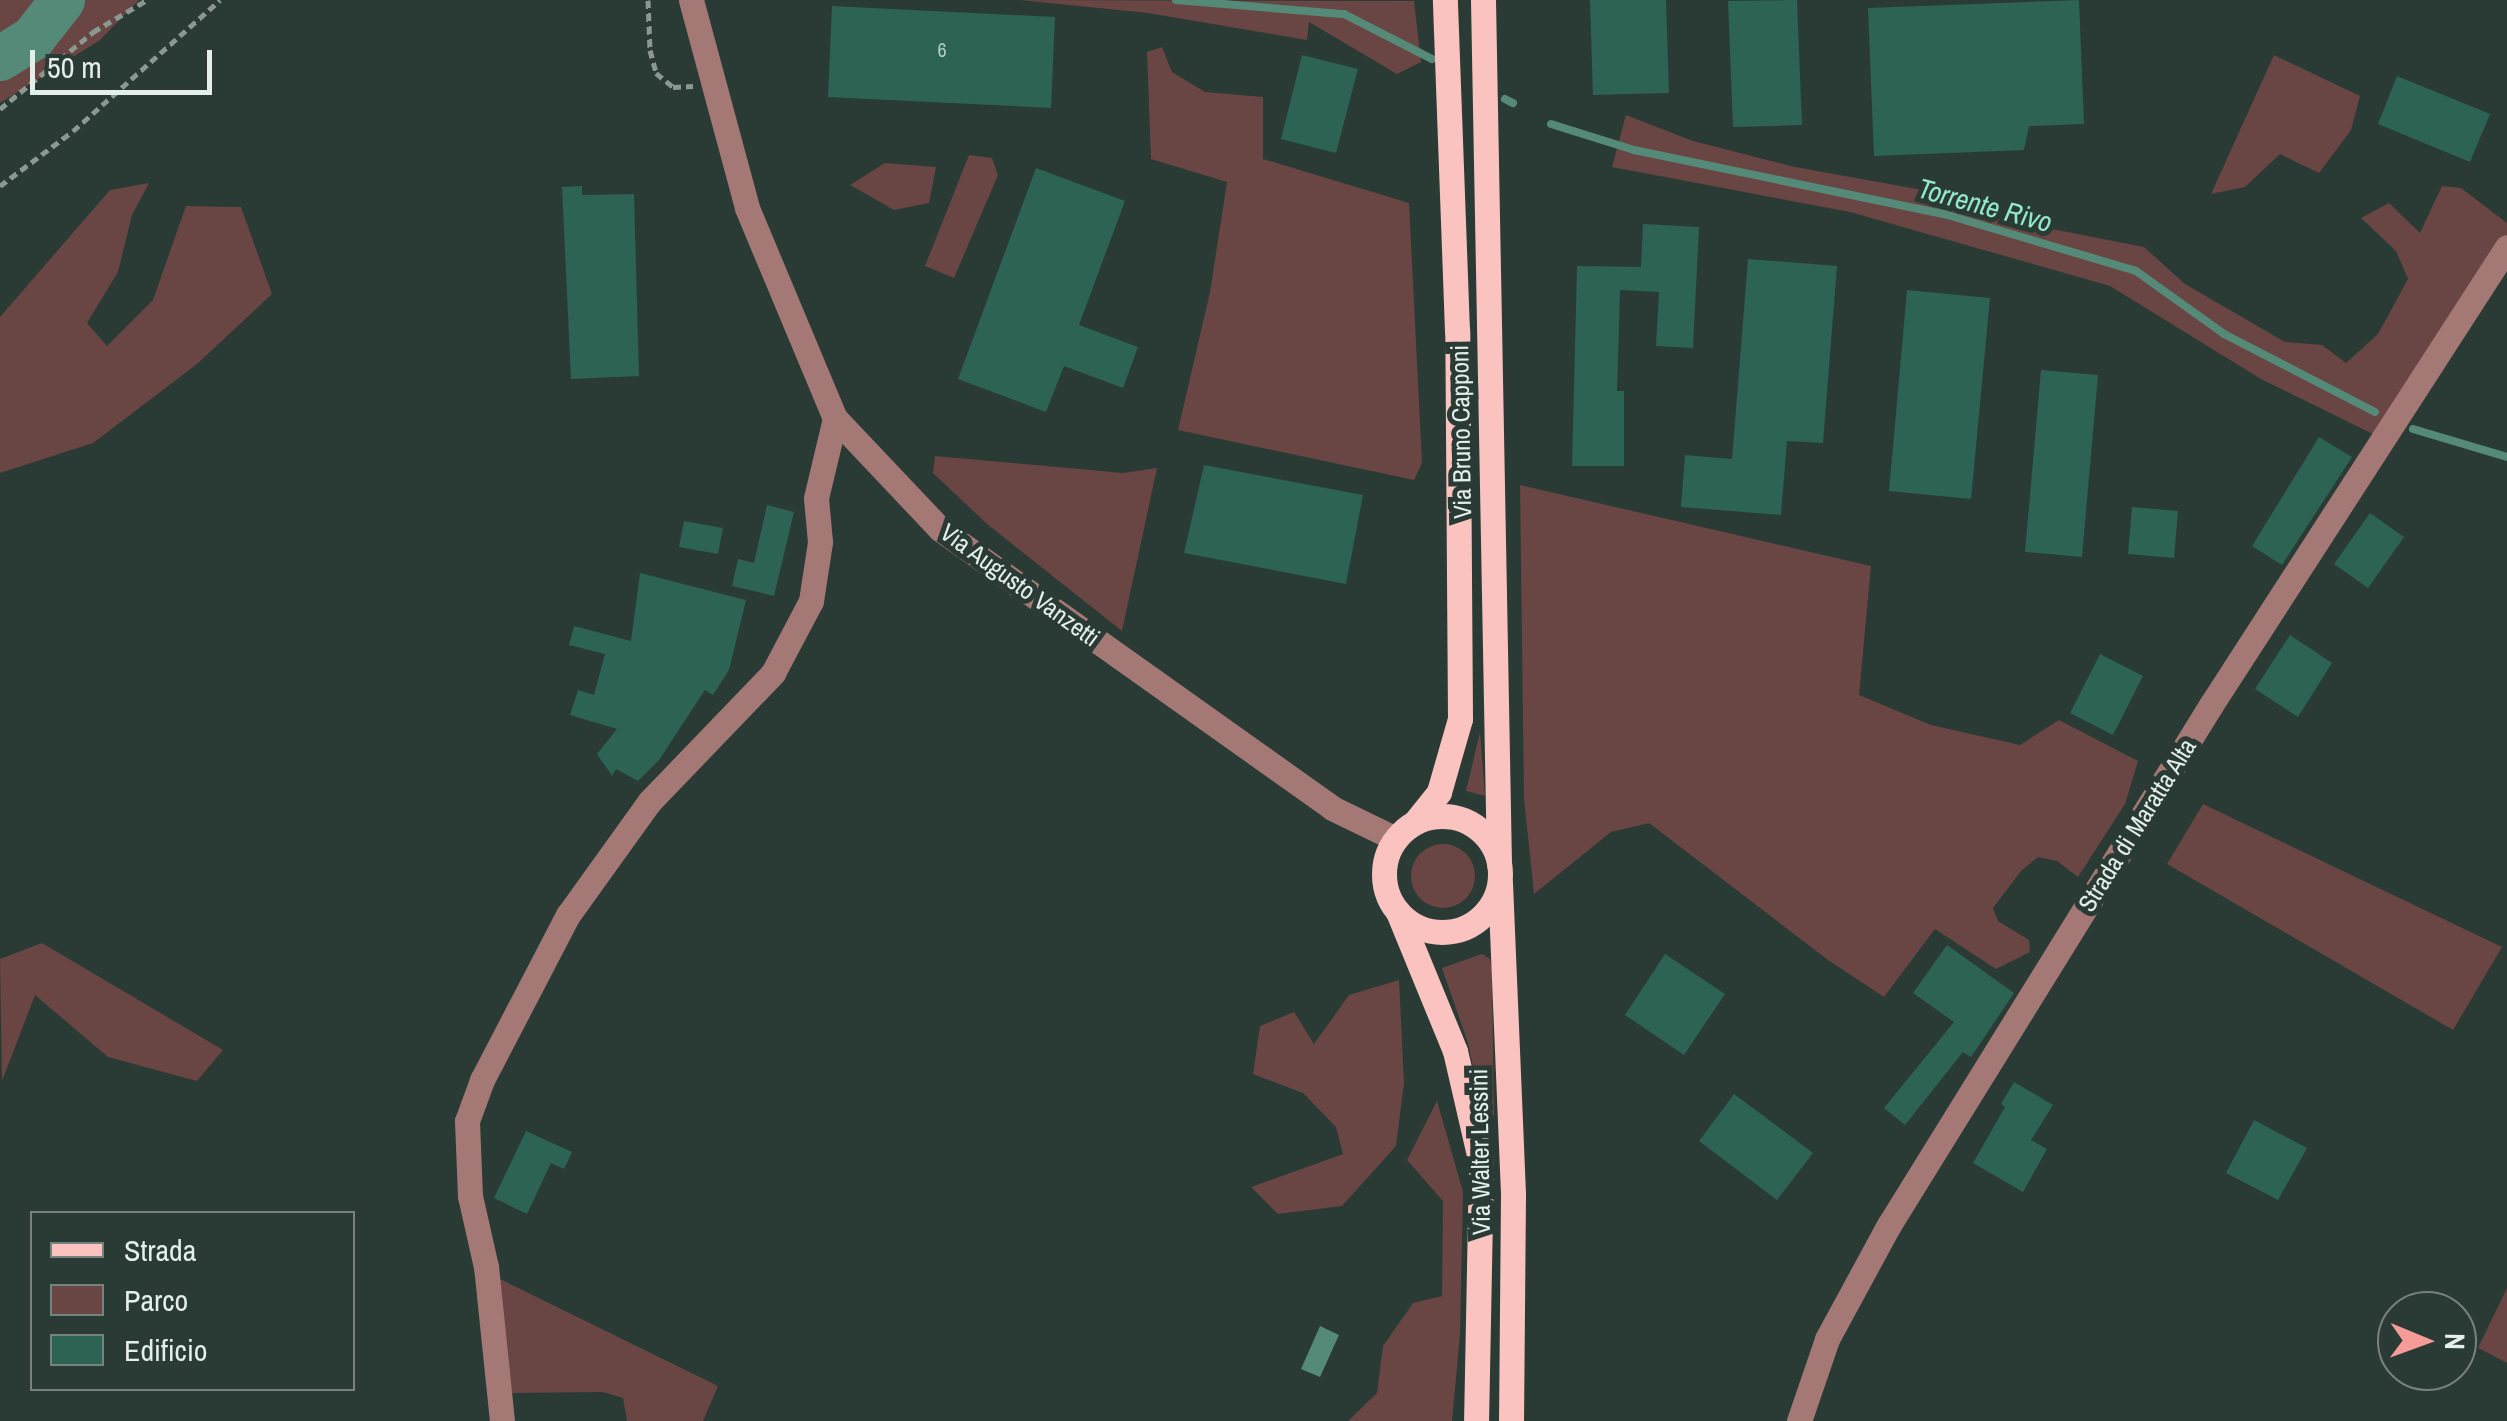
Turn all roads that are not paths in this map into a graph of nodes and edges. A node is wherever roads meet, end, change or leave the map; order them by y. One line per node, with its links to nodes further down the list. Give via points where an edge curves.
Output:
1 (691, 0): 5 (street, Via Augusto Vanzetti, via 746,208)
2 (1445, 0): 6 (main road, Via Bruno Capponi, via 1457,331 1460,719 1439,792)
3 (1483, 0): 7 (main road, Via Bruno Capponi)
4 (2507, 247): 12 (street, Strada di Maratta Alta, via 2211,706 1900,1208 1828,1338)
5 (834, 418): 6 (street, Via Augusto Vanzetti, via 940,529 1332,808); 9 (street, via 816,498 820,542 811,601 774,672 650,802 568,914 466,1122)
6 (1405, 830): 7 (main road, via 1433,816 1468,822 1483,832); 8 (main road, via 1386,856 1384,876)
7 (1500, 873): 8 (main road, via 1483,916 1450,932 1413,924); 11 (main road, Via Walter Lessini, via 1513,1196)
8 (1398, 912): 10 (main road, Via Walter Lessini, via 1455,1050 1481,1164)
9 (502, 1421)
10 (1476, 1421)
11 (1512, 1421)
12 (1799, 1421)

